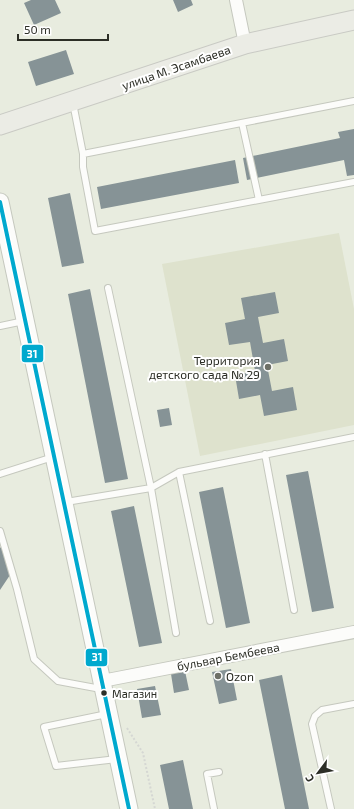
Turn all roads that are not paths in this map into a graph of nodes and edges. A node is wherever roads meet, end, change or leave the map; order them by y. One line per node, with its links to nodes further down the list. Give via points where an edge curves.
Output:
1 (236, 0): 3 (street)
2 (354, 20): 3 (main road, улица М. Эсамбаева)
3 (245, 44): 5 (main road, улица М. Эсамбаева)
4 (354, 101): 6 (lane)
5 (73, 102): 7 (main road, улица М. Эсамбаева); 8 (lane)
6 (242, 123): 8 (lane); 10 (lane)
7 (0, 125)
8 (82, 154): 10 (lane, via 95,231)
9 (354, 182): 10 (lane)
10 (259, 200)
11 (0, 202): 13 (main road)
12 (108, 288): 20 (lane)
13 (26, 320): 14 (lane); 17 (main road)
14 (0, 326)
15 (354, 438): 16 (lane)
16 (266, 454): 18 (lane); 23 (lane)
17 (55, 456): 19 (lane); 21 (main road)
18 (179, 472): 20 (lane); 24 (lane)
19 (0, 474)
20 (151, 488): 21 (lane); 26 (lane)
21 (64, 503): 27 (main road)
22 (0, 531): 27 (lane, via 34,659 58,681)
23 (294, 610)
24 (210, 621)
25 (354, 632): 27 (street, бульвар Бембеева)
26 (176, 633)
27 (103, 685): 29 (main road)
28 (354, 704): 34 (lane, via 322,710 315,716 312,724)
29 (108, 713): 30 (main road); 30 (lane, via 44,727 56,766)
30 (118, 759): 32 (main road)
31 (219, 772): 33 (lane, via 207,774)
32 (129, 809)
33 (214, 809)
34 (331, 809)

